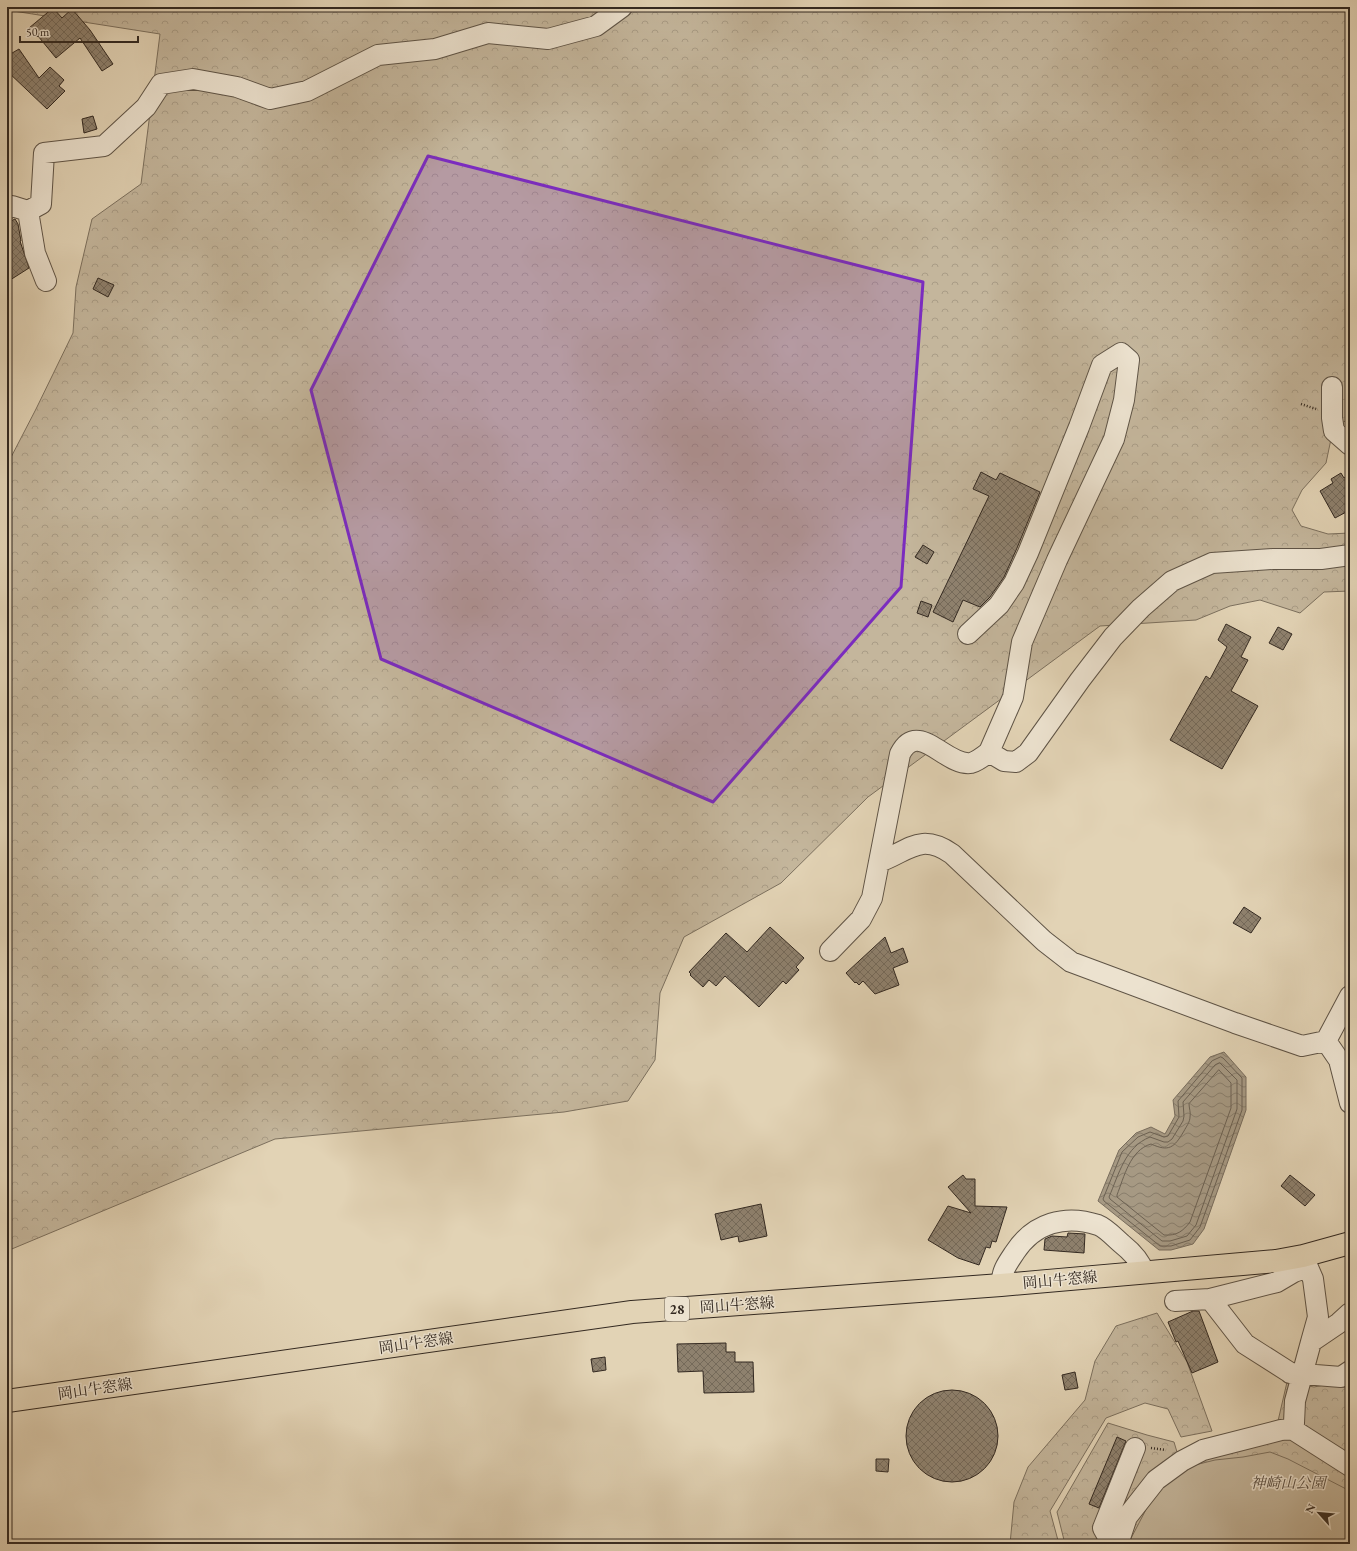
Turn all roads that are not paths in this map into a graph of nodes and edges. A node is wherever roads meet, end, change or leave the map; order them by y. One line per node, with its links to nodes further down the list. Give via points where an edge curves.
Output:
1 (622, 7): 2 (street, via 596,26 548,39 488,34 435,49 378,55 307,91 270,99 237,87 193,79 162,84 146,107 104,146 44,152 41,204)
2 (13, 207): 3 (street)
3 (46, 282)
4 (1332, 387): 5 (street, via 1334,431)
5 (1350, 445)
6 (1350, 555): 8 (street, via 1322,559 1212,563 1172,581 1113,637 1028,753 1016,762 1004,761)
7 (968, 634): 8 (street, via 999,605 1014,583 1102,365 1121,353 1130,360 1124,400 1114,439 1022,642 1013,697)
8 (989, 752): 9 (street, via 971,763 955,759 922,741 913,740 904,745 900,754)
9 (879, 862): 10 (street, via 872,898 861,919); 12 (street, via 913,846 941,846 1044,941 1071,962 1302,1046)
10 (830, 951)
11 (1350, 996): 12 (street)
12 (1326, 1041): 13 (street, via 1339,1060)
13 (1350, 1103)
14 (1350, 1243): 15 (main road, 岡山牛窓線 / 28)
15 (1305, 1261): 16 (main road, 岡山牛窓線 / 28); 18 (street, via 1294,1272 1277,1282); 21 (street, via 1314,1279 1318,1317)
16 (1144, 1272): 17 (main road, 岡山牛窓線 / 28); 17 (street, via 1134,1254 1099,1226 1060,1220 1045,1225 1020,1244 1002,1271)
17 (1001, 1285): 24 (main road, 岡山牛窓線 / 28, via 632,1312)
18 (1210, 1299): 19 (street); 23 (street, via 1245,1344)
19 (1175, 1301)
20 (1350, 1313): 21 (street)
21 (1311, 1342): 23 (street)
22 (1350, 1371): 23 (street, via 1341,1378)
23 (1289, 1375): 25 (street, via 1295,1401)
24 (7, 1402)
25 (1292, 1429): 27 (street); 29 (street, via 1203,1450 1182,1461 1156,1480 1127,1517)
26 (1141, 1448): 28 (street, via 1103,1528)
27 (1350, 1466)
28 (1112, 1544)
29 (1118, 1544)

